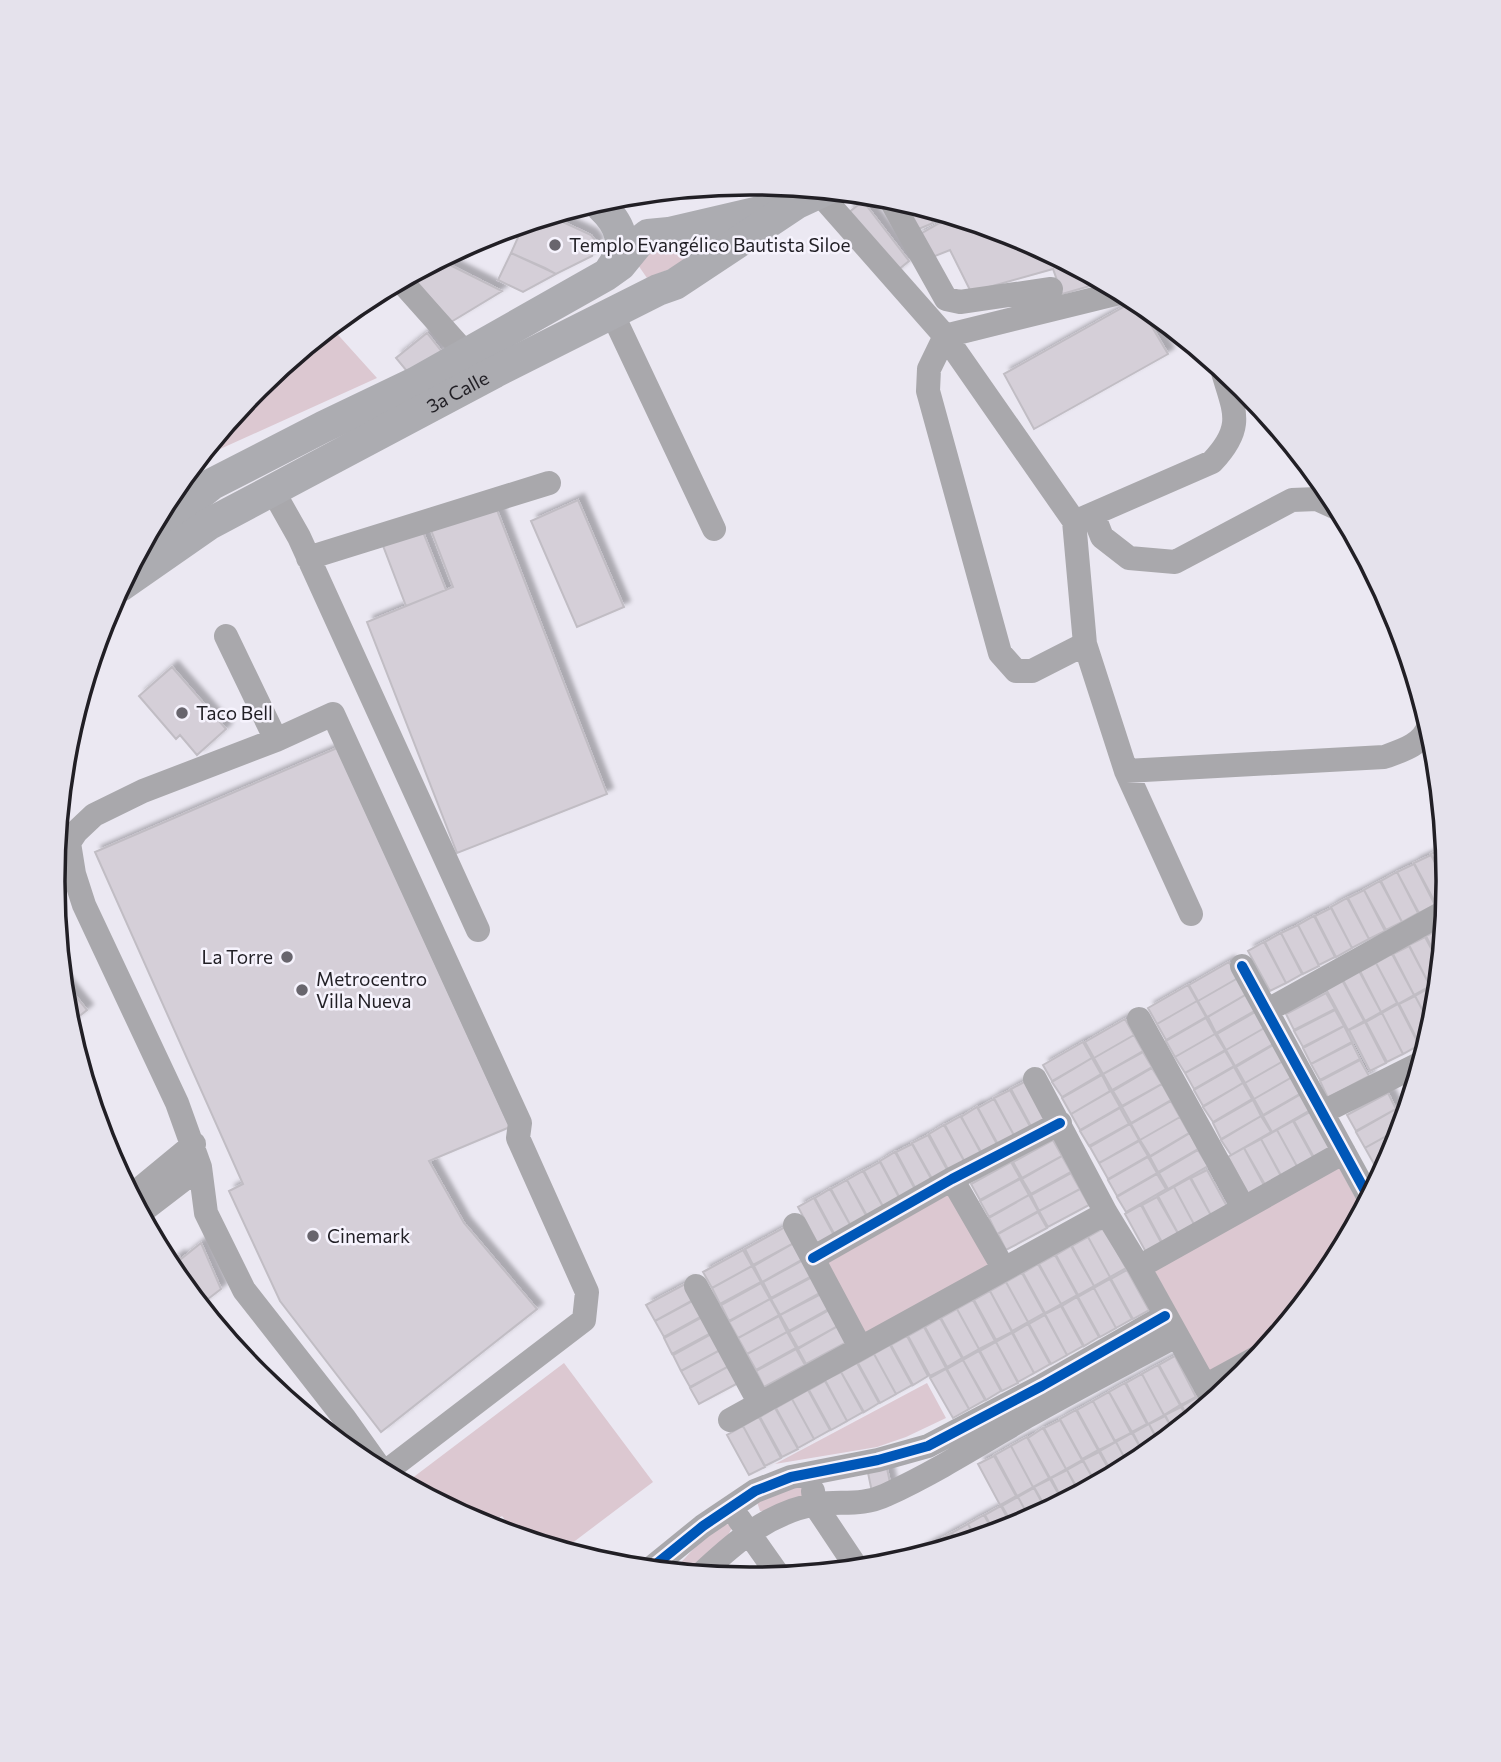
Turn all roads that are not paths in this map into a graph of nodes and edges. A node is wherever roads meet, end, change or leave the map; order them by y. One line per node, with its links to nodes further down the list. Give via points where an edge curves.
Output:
1 (806, 198): 7 (main road)
2 (810, 198): 9 (main road, 3a Calle)
3 (817, 199): 14 (street)
4 (609, 210): 7 (main road)
5 (604, 211): 8 (main road, via 622,237 619,255)
6 (897, 211): 11 (street, via 946,299 960,302)
7 (661, 233): 8 (main road, 3a Calle, via 644,238 629,258); 9 (main road, via 684,241 690,252)
8 (606, 275): 15 (main road, 3a Calle)
9 (682, 278): 13 (main road, 3a Calle)
10 (406, 288): 15 (street)
11 (1051, 289)
12 (1107, 296): 14 (street)
13 (612, 313): 18 (main road, 3a Calle); 22 (street)
14 (945, 336): 20 (street); 26 (street, via 929,369 928,391 1000,653 1016,671 1032,671)
15 (467, 355): 21 (main road, 3a Calle, via 212,484)
16 (1228, 389): 20 (street, via 1236,418 1227,446 1212,462)
17 (550, 484): 23 (street)
18 (273, 491): 23 (street); 24 (main road, 3a Calle, via 209,524)
19 (1322, 501): 20 (street, via 1292,500 1175,562 1129,558)
20 (1084, 518): 26 (street)
21 (168, 520)
22 (714, 529)
23 (309, 558): 34 (street)
24 (137, 574)
25 (226, 636): 28 (street)
26 (1085, 644): 29 (street)
27 (1421, 738): 29 (street, via 1412,747 1384,757)
28 (276, 740): 30 (street, via 143,791 94,815); 62 (street, via 333,714 520,1122 518,1138 587,1292 584,1320)
29 (1126, 771): 32 (street)
30 (66, 849)
31 (65, 864): 43 (street, via 177,1103)
32 (1191, 914)
33 (1435, 917): 36 (street)
34 (478, 930)
35 (1242, 966): 36 (street)
36 (1268, 1010): 40 (street)
37 (1139, 1019): 48 (street)
38 (1410, 1069): 40 (street)
39 (1035, 1079): 41 (street)
40 (1323, 1112): 42 (street)
41 (1060, 1123): 44 (street); 49 (street)
42 (1344, 1152): 45 (street); 48 (street)
43 (197, 1156): 46 (street); 47 (street); 60 (street, via 206,1213 244,1290)
44 (952, 1179): 51 (street); 53 (street)
45 (1364, 1188)
46 (139, 1191)
47 (147, 1206)
48 (1243, 1207): 52 (street)
49 (1106, 1213): 52 (street); 53 (street)
50 (795, 1225): 51 (street)
51 (813, 1258): 56 (street)
52 (1139, 1267): 55 (street)
53 (1004, 1269): 56 (street)
54 (696, 1286): 58 (street)
55 (1170, 1326): 57 (street); 61 (street)
56 (860, 1347): 58 (street)
57 (1208, 1392)
58 (759, 1402): 59 (street)
59 (730, 1420)
60 (337, 1426)
61 (933, 1457): 63 (street, via 878,1460); 64 (street, via 880,1498)
62 (383, 1459)
63 (810, 1473): 64 (street); 65 (street, via 755,1491)
64 (815, 1505): 66 (street); 67 (street)
65 (731, 1507): 66 (street); 68 (street)
66 (749, 1532): 69 (street); 70 (street)
67 (851, 1559)
68 (661, 1561)
69 (710, 1565)
70 (772, 1566)

